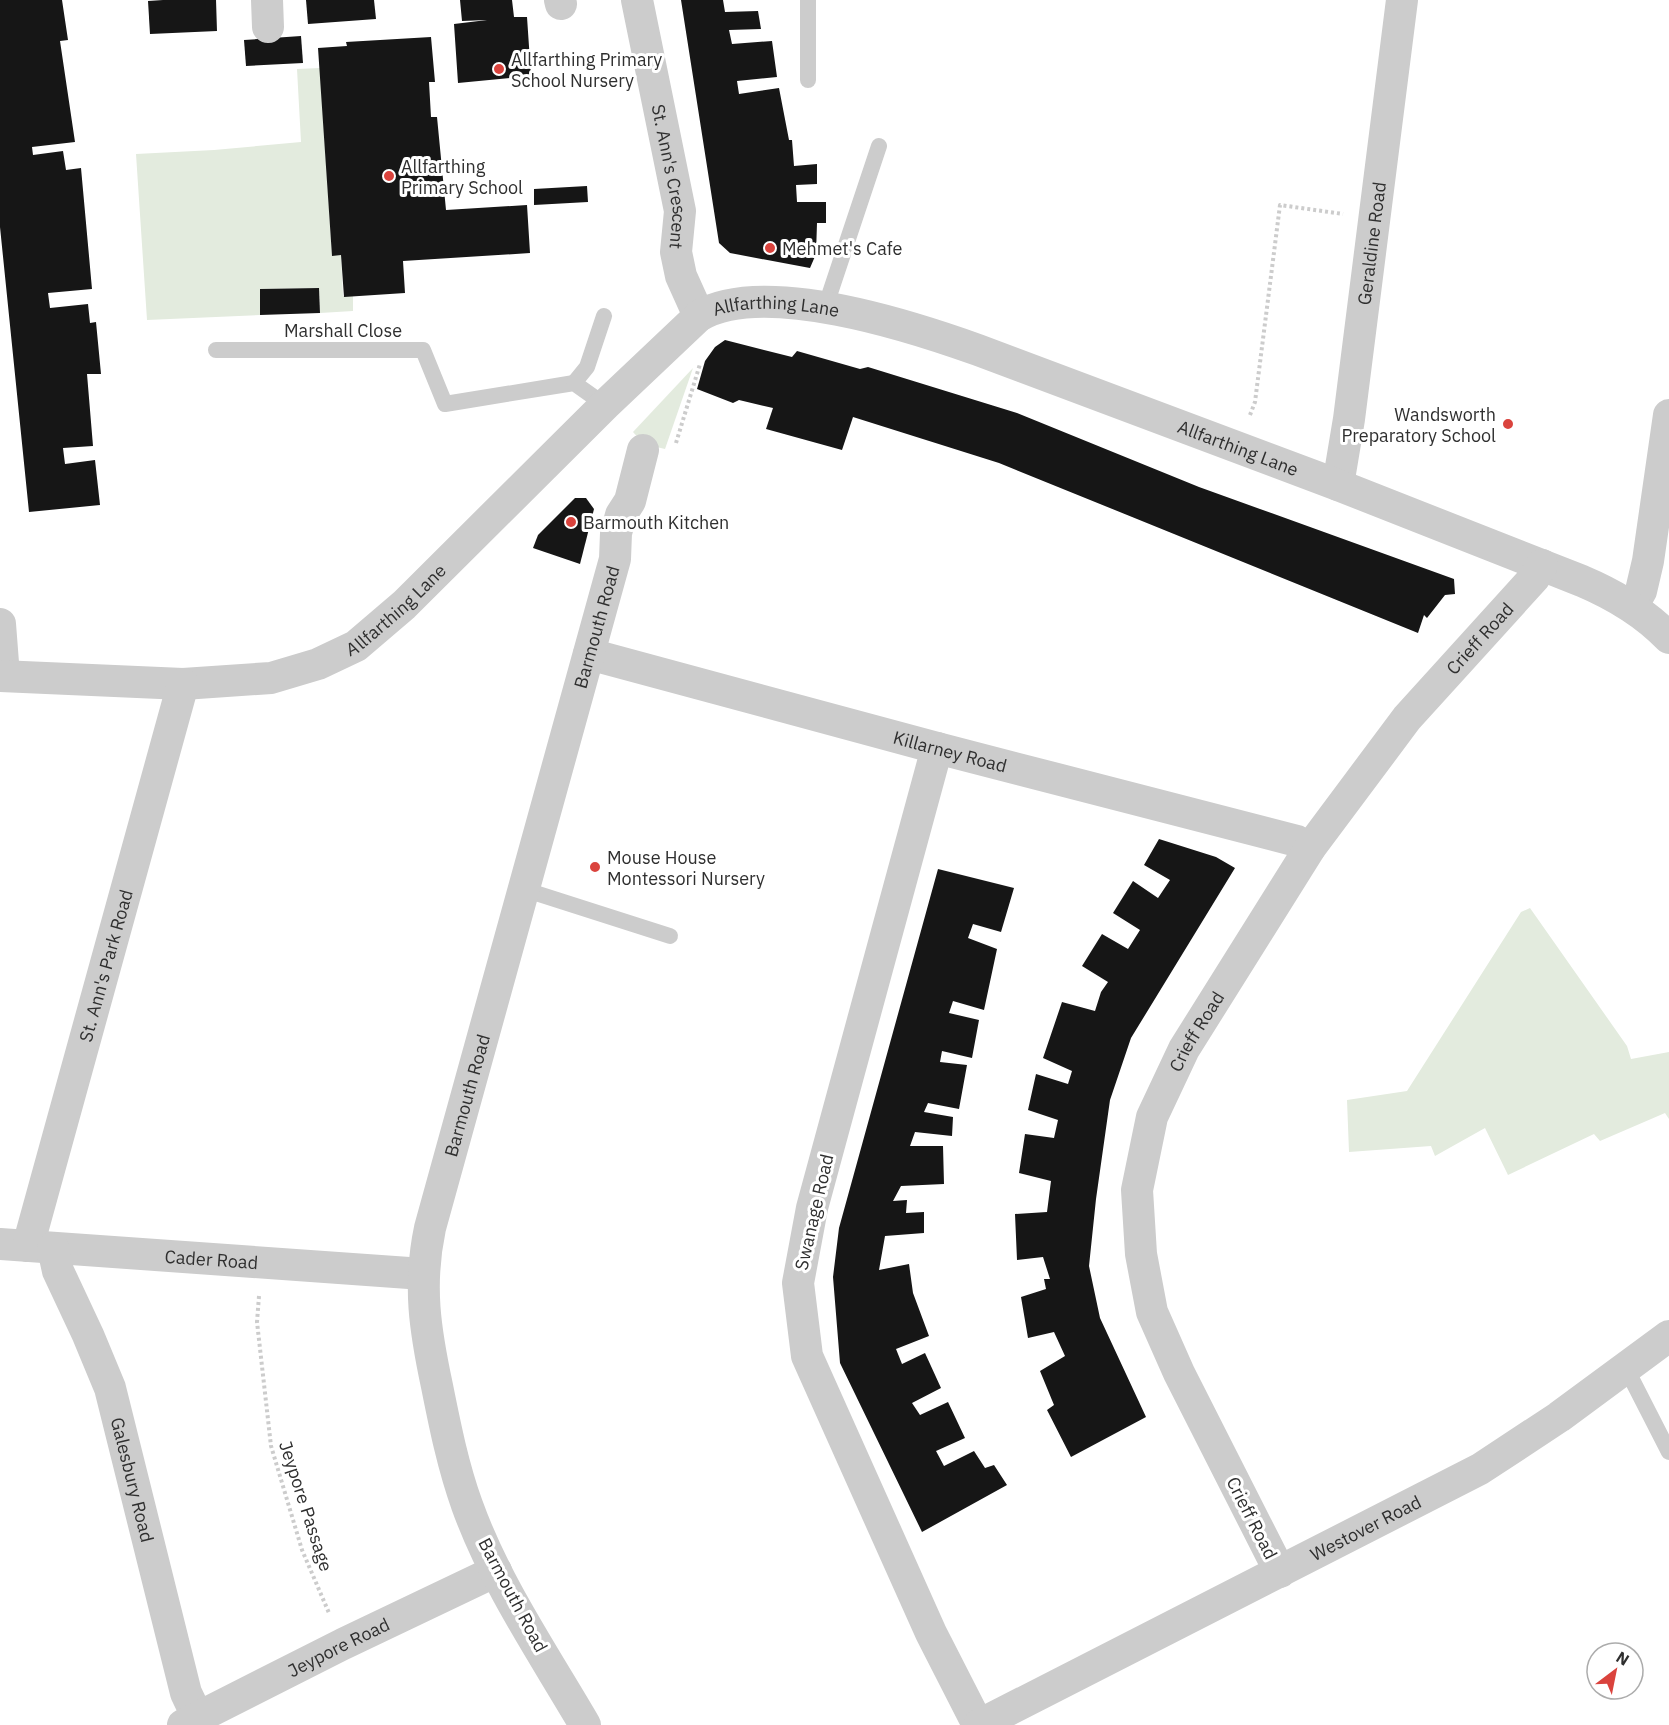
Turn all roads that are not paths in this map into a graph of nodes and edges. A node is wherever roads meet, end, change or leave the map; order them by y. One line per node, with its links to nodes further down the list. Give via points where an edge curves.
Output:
1 (637, 0): 8 (street, St. Ann's Crescent, via 680,211 676,252 681,276)
2 (808, 0): 4 (lane)
3 (1402, 0): 14 (street, Geraldine Road)
4 (808, 81)
5 (879, 146): 6 (lane)
6 (825, 308): 8 (street, Allfarthing Lane, via 753,302 728,304); 14 (street, Allfarthing Lane, via 934,334)
7 (604, 315): 10 (lane, via 587,367)
8 (699, 316): 11 (street, Allfarthing Lane)
9 (216, 350): 10 (lane, Marshall Close, via 423,350 445,404)
10 (574, 383): 11 (lane)
11 (605, 405): 21 (street, Allfarthing Lane, via 404,605 356,646 318,664 271,678)
12 (1669, 416): 16 (street, via 1648,561 1641,591)
13 (644, 450): 19 (street, Barmouth Road, via 630,501 616,533 615,559)
14 (1338, 485): 15 (street, Allfarthing Lane)
15 (1542, 565): 16 (street, Allfarthing Lane, via 1608,592); 23 (street, Crieff Road, via 1407,718)
16 (1632, 607): 18 (street, Allfarthing Lane)
17 (0, 624): 20 (street)
18 (1669, 638)
19 (589, 654): 22 (street, Killarney Road); 24 (street, Barmouth Road)
20 (2, 676): 21 (street, Allfarthing Lane)
21 (183, 684): 26 (street, St. Ann's Park Road)
22 (937, 747): 23 (street, Killarney Road, via 1297,841); 35 (street, Swanage Road, via 812,1208 798,1283 807,1356 931,1633)
23 (1310, 848): 32 (street, Crieff Road, via 1184,1049 1152,1117 1137,1190 1141,1254 1152,1312)
24 (523, 889): 25 (lane); 27 (street, Barmouth Road, via 430,1228)
25 (670, 936)
26 (27, 1246): 27 (street, Cader Road); 33 (street, Galesbury Road, via 58,1271 110,1389)
27 (423, 1274): 31 (street, Barmouth Road, via 426,1332 450,1449 467,1505)
28 (1669, 1336): 29 (street, Westover Road)
29 (1626, 1368): 30 (lane); 32 (street, Westover Road, via 1479,1469)
30 (1669, 1452)
31 (496, 1571): 33 (street, Jeypore Road); 34 (street, Barmouth Road)
32 (1280, 1572): 35 (street, Westover Road)
33 (190, 1721)
34 (585, 1725)
35 (978, 1725)

